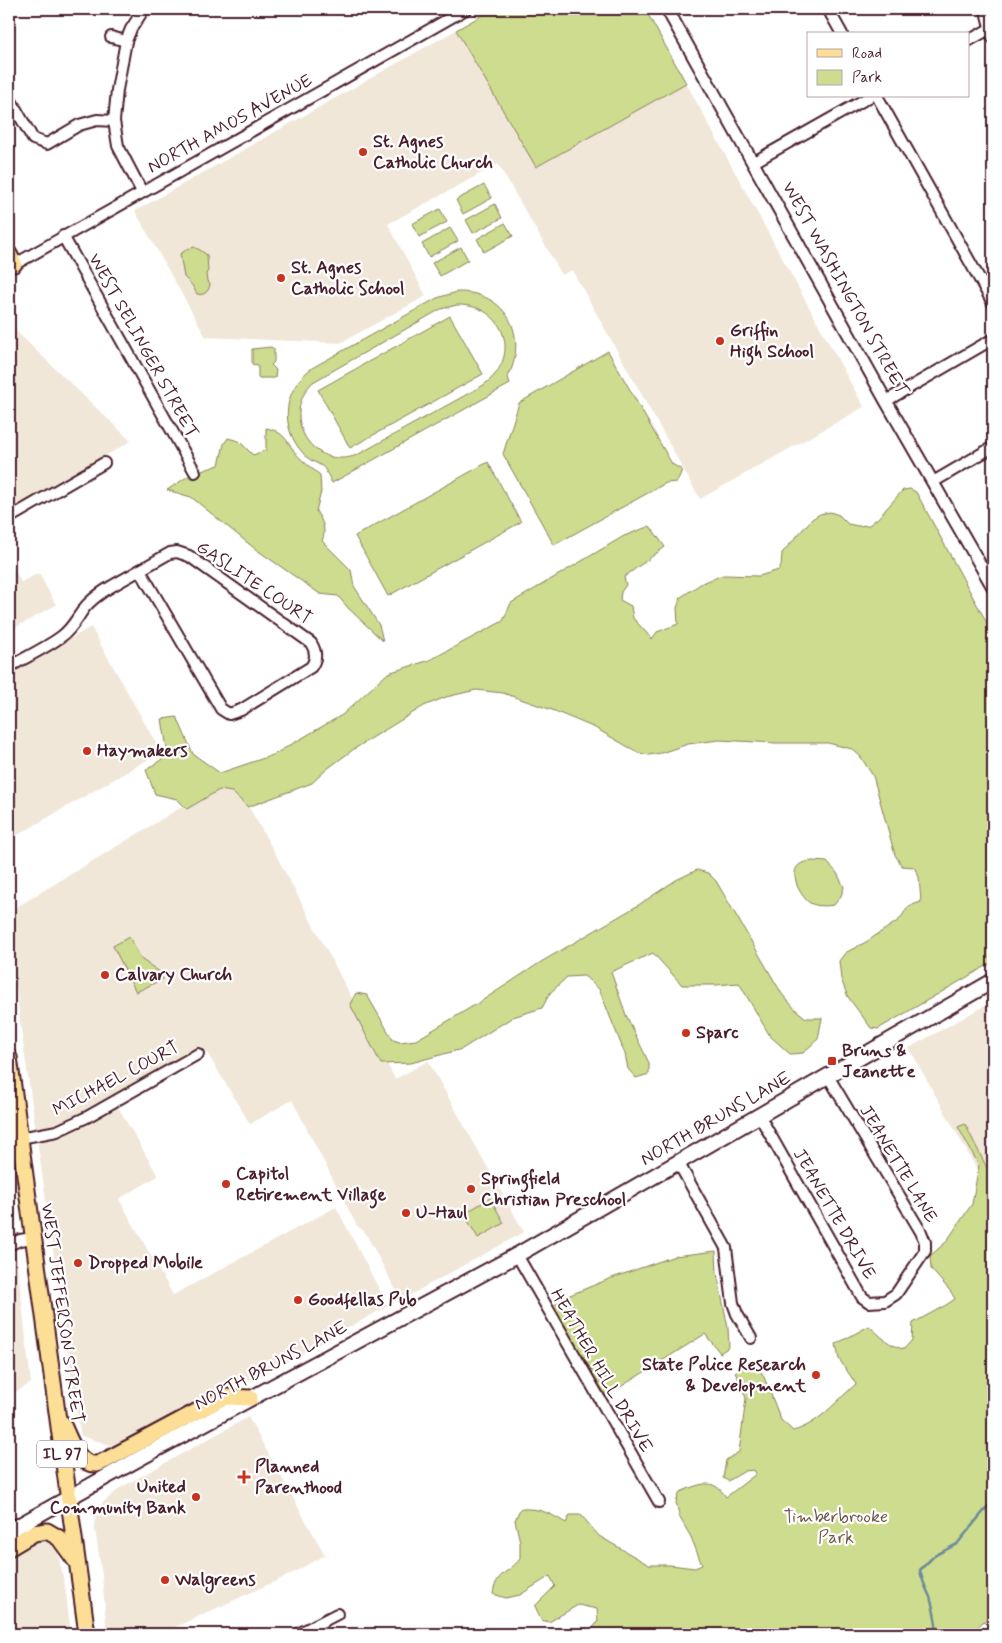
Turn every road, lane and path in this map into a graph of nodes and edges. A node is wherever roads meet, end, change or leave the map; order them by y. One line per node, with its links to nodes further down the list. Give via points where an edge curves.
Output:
1 (144, 9): 10 (street)
2 (466, 9): 16 (street, NORTH AMOS AVENUE)
3 (666, 9): 15 (street, WEST WASHINGTON STREET)
4 (828, 9): 7 (street)
5 (986, 9): 6 (street)
6 (992, 31): 9 (street)
7 (841, 32)
8 (111, 37): 10 (street)
9 (970, 40)
10 (126, 41): 14 (street)
11 (9, 97): 14 (street, via 31,142 47,144 79,125 97,120)
12 (867, 98): 15 (street)
13 (878, 98): 19 (street)
14 (114, 121): 16 (street, via 118,146)
15 (754, 162): 21 (street, WEST WASHINGTON STREET)
16 (142, 192): 17 (street, NORTH AMOS AVENUE)
17 (63, 236): 18 (street, NORTH AMOS AVENUE); 24 (street, WEST SELINGER STREET)
18 (11, 262)
19 (993, 303)
20 (993, 339): 21 (street)
21 (886, 401): 25 (street, WEST WASHINGTON STREET)
22 (993, 447): 25 (street)
23 (104, 463): 26 (street)
24 (195, 472)
25 (933, 482): 28 (street, WEST WASHINGTON STREET)
26 (9, 518)
27 (140, 570): 27 (street, GASLITE COURT, via 170,553 189,556 312,643 316,654 314,662 306,671 241,710 229,714 224,712); 29 (street, via 93,600 63,635)
28 (993, 586)
29 (9, 667)
30 (993, 981): 33 (main road, NORTH BRUNS LANE)
31 (198, 1054): 35 (street, MICHAEL COURT, via 87,1117 57,1131)
32 (9, 1057): 35 (main road, WEST JEFFERSON STREET / IL 97)
33 (828, 1076): 34 (main road, NORTH BRUNS LANE); 40 (street, JEANETTE LANE, via 925,1242 925,1250)
34 (759, 1116): 36 (main road, NORTH BRUNS LANE); 40 (street, JEANETTE DRIVE, via 862,1297 876,1302)
35 (20, 1138): 37 (main road, WEST JEFFERSON STREET / IL 97)
36 (678, 1162): 39 (main road, NORTH BRUNS LANE); 41 (street, via 726,1248 733,1303)
37 (33, 1238): 38 (street); 43 (main road, WEST JEFFERSON STREET / IL 97)
38 (9, 1245)
39 (517, 1255): 42 (main road, NORTH BRUNS LANE); 45 (street, HEATHER HILL DRIVE)
40 (896, 1294)
41 (752, 1338)
42 (250, 1398): 43 (main road, via 222,1398 96,1464 79,1455); 44 (main road, NORTH BRUNS LANE)
43 (56, 1412): 44 (main road, WEST JEFFERSON STREET / IL 97)
44 (68, 1497): 46 (main road, NORTH BRUNS LANE); 48 (main road, WEST JEFFERSON STREET / IL 97)
45 (659, 1502)
46 (9, 1531)
47 (9, 1548): 48 (main road, via 34,1533 47,1531 59,1538)
48 (78, 1564): 50 (main road, WEST JEFFERSON STREET / IL 97)
49 (337, 1614): 51 (street)
50 (87, 1634)
51 (298, 1634)

